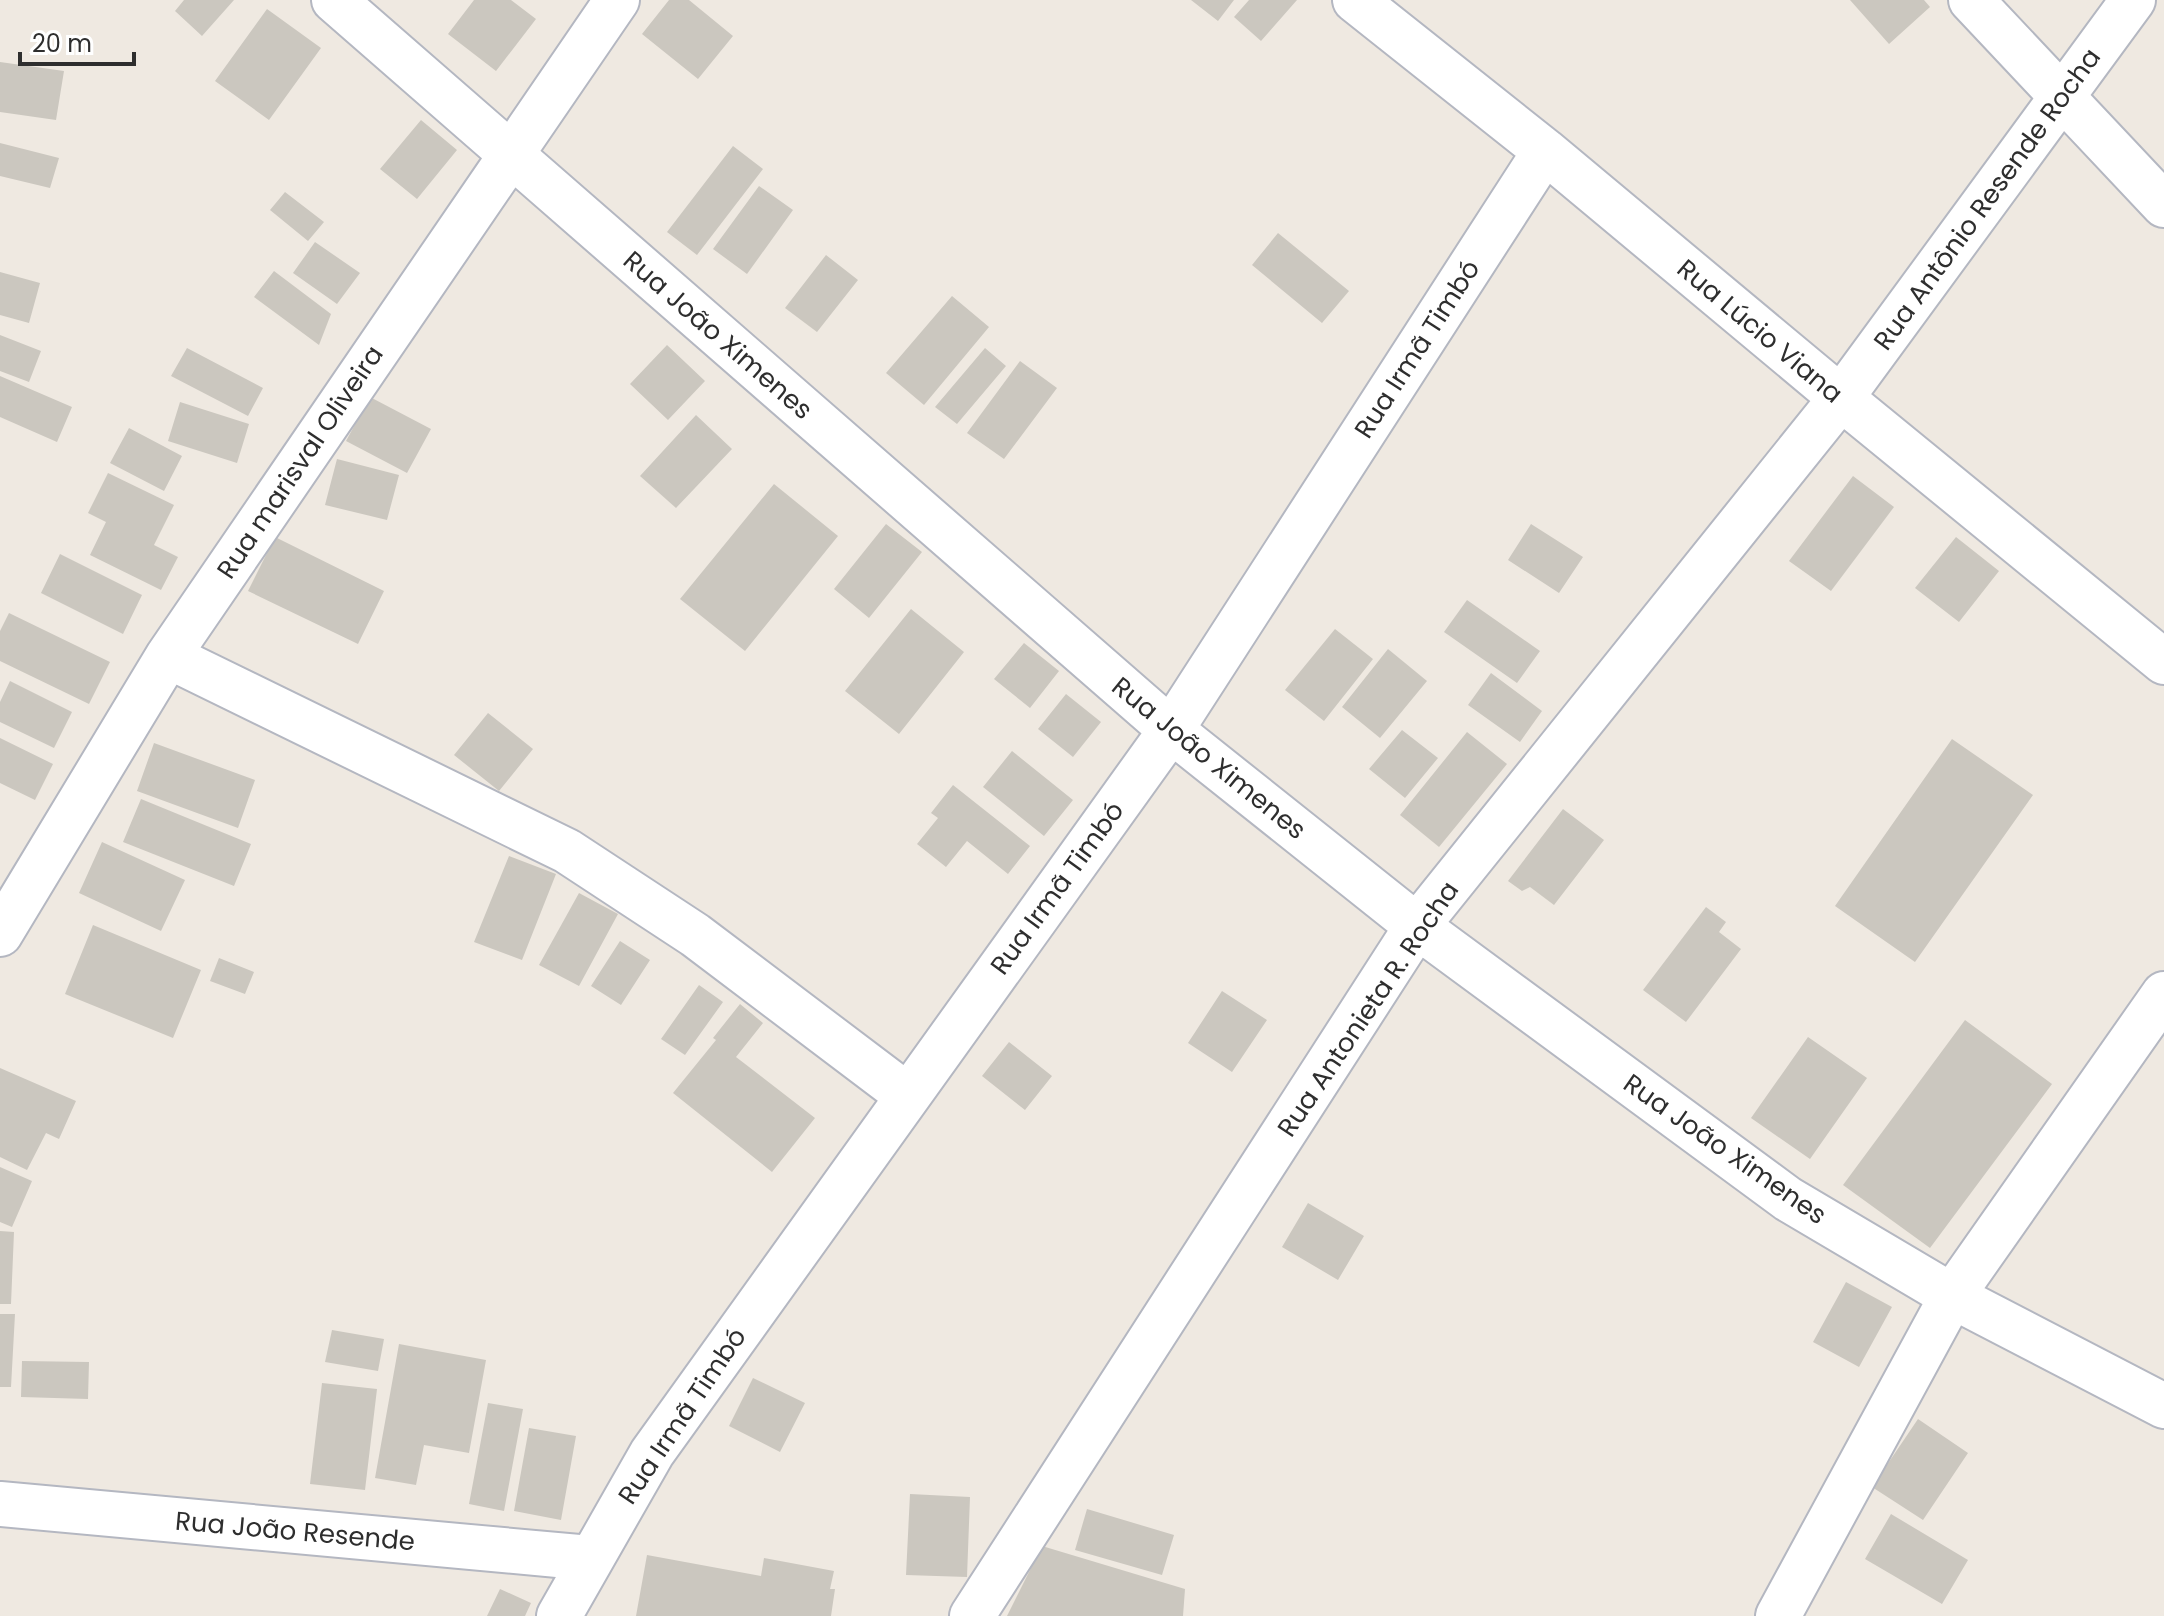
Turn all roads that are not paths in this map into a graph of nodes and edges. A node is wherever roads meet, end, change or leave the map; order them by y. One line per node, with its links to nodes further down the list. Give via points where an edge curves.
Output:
1 (334, 0): 8 (street, Rua João Ximenes)
2 (617, 0): 8 (street, Rua marisval Oliveira)
3 (1971, 0): 6 (street)
4 (2133, 0): 6 (street, Rua Antônio Resende Rocha)
5 (1381, 8): 7 (street, Rua Lúcio Viana)
6 (2062, 98): 9 (street); 10 (street, Rua Antônio Resende Rocha)
7 (1545, 151): 10 (street, Rua Lúcio Viana); 13 (street, Rua Irmã Timbó)
8 (510, 154): 11 (street, Rua marisval Oliveira); 13 (street, Rua João Ximenes)
9 (2164, 205)
10 (1841, 398): 12 (street, Rua Lúcio Viana); 14 (street, Rua Antonieta R. Rocha)
11 (168, 656): 15 (street, Rua marisval Oliveira); 17 (street, via 567,851 695,935)
12 (2164, 662)
13 (1171, 730): 14 (street, Rua João Ximenes); 17 (street, Rua Irmã Timbó)
14 (1417, 926): 18 (street, Rua João Ximenes, via 1788,1199); 23 (street, Rua Antonieta R. Rocha)
15 (0, 934)
16 (2164, 994): 18 (street)
17 (908, 1096): 21 (street, Rua Irmã Timbó, via 652,1453)
18 (1952, 1296): 19 (street, Rua João Ximenes); 24 (street)
19 (2164, 1406)
20 (0, 1504): 21 (street, Rua João Resende)
21 (590, 1558): 22 (street, Rua Irmã Timbó)
22 (559, 1616)
23 (972, 1616)
24 (1778, 1616)

